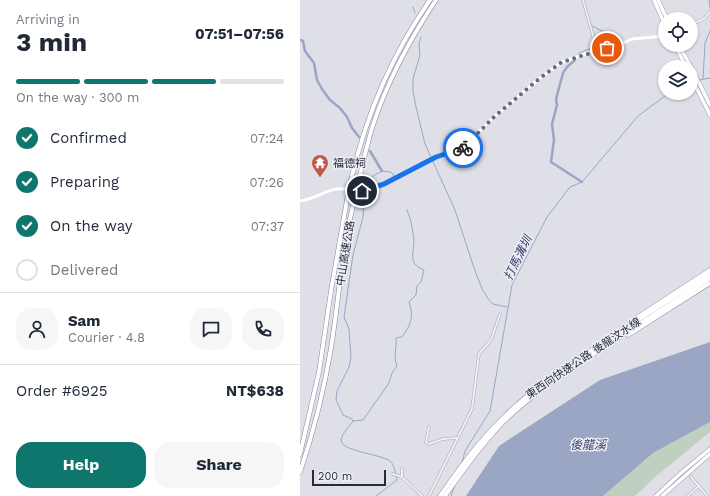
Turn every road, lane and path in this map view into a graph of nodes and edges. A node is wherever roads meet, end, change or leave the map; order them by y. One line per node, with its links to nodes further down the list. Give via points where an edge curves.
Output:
1 (430, 0): 29 (highway, 中山高速公路, bridge, via 397,53 364,132 347,200 319,372)
2 (436, 0): 32 (highway, 中山高速公路, bridge, via 413,36 385,93 373,125 349,223 321,400)
3 (583, 0): 11 (street)
4 (654, 0): 6 (main road)
5 (658, 0): 7 (main road)
6 (659, 12)
7 (664, 12)
8 (710, 12): 9 (street)
9 (698, 22)
10 (658, 37): 11 (street, via 632,40)
11 (597, 50): 17 (street, via 562,62 494,117 462,148 431,159 384,184)
12 (698, 82): 14 (main road)
13 (698, 90): 14 (main road)
14 (708, 102): 15 (main road)
15 (710, 115)
16 (346, 190): 18 (street, via 335,189)
17 (362, 191)
18 (300, 201)
19 (710, 270): 24 (highway)
20 (710, 274): 24 (highway, 東西向快速公路 後龍汶水線)
21 (710, 278): 25 (highway, 東西向快速公路 後龍汶水線)
22 (710, 283): 25 (highway)
23 (500, 314): 27 (street, via 490,340 479,354 472,409)
24 (609, 339): 39 (highway, 東西向快速公路 後龍汶水線, via 544,382 515,406 471,453)
25 (604, 347): 40 (highway, 東西向快速公路 後龍汶水線, via 535,394 512,414 486,440)
26 (429, 427): 27 (street, via 426,442 429,444)
27 (457, 438): 38 (street)
28 (710, 449): 41 (main road)
29 (300, 454)
30 (710, 454): 42 (main road)
31 (402, 469): 34 (street)
32 (300, 472)
33 (394, 474): 34 (street)
34 (402, 477): 37 (street)
35 (691, 477): 36 (street)
36 (699, 486): 43 (street); 44 (street)
37 (422, 496)
38 (429, 496)
39 (440, 496)
40 (445, 496)
41 (656, 496)
42 (662, 496)
43 (688, 496)
44 (709, 496)

